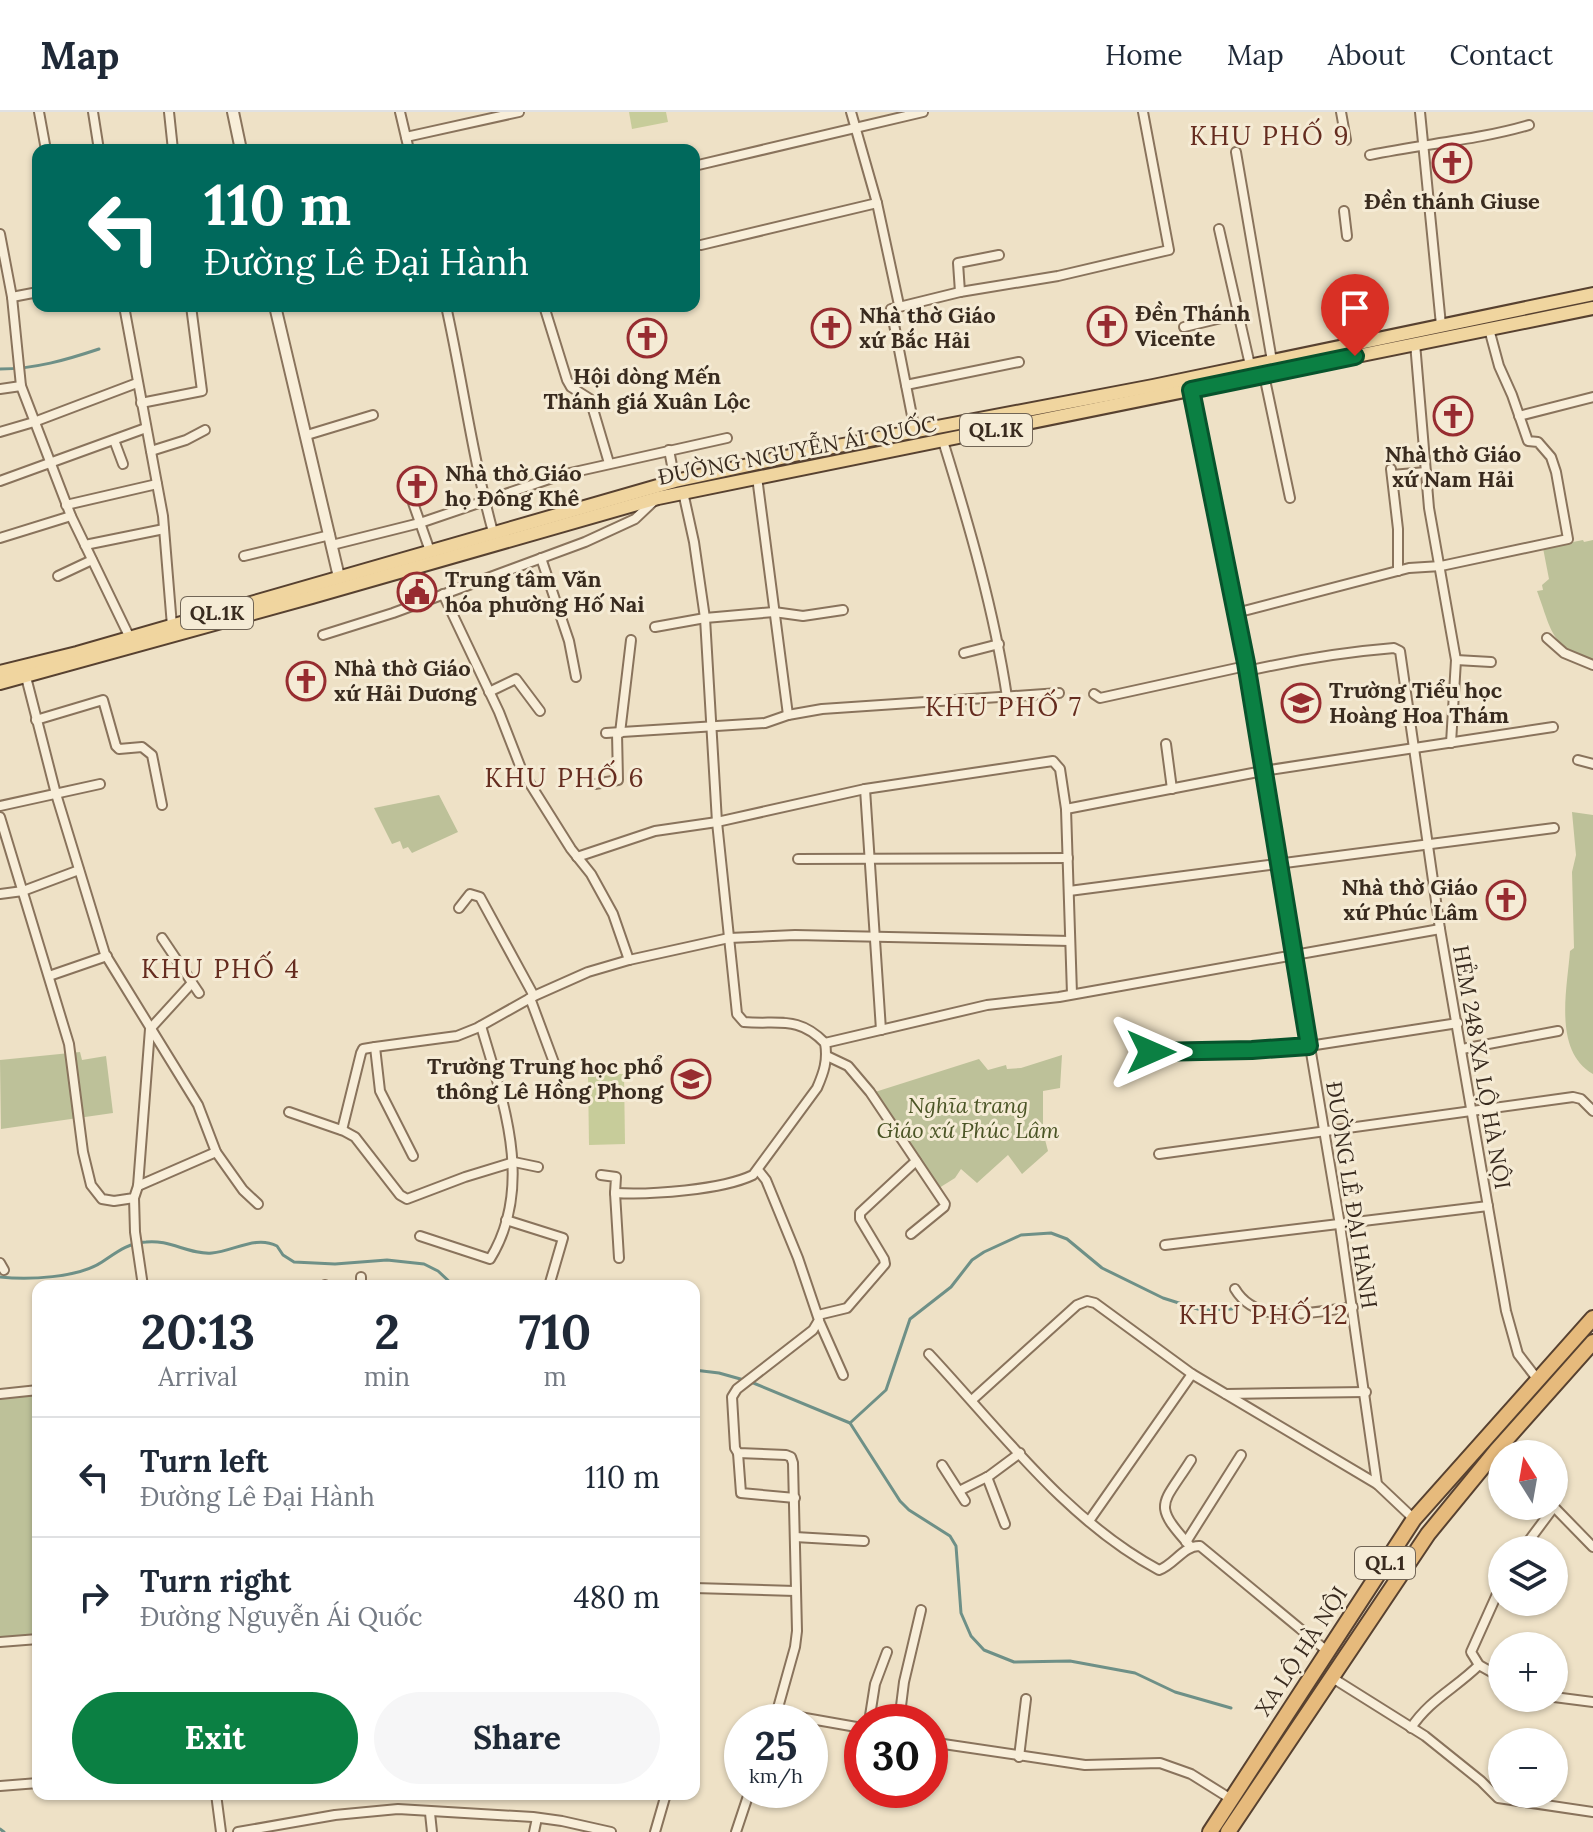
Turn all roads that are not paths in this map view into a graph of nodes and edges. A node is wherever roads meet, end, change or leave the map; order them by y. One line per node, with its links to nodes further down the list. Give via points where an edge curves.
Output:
1 (39, 112): 17 (street)
2 (93, 112): 18 (street)
3 (169, 112): 19 (street)
4 (233, 112): 20 (street)
5 (400, 112): 15 (street)
6 (519, 112): 12 (street)
7 (851, 112): 14 (street)
8 (923, 112): 14 (street)
9 (1143, 112): 34 (street, via 1169,250)
10 (1341, 112): 16 (street)
11 (1420, 112): 22 (street)
12 (500, 114): 15 (street)
13 (1529, 125): 22 (street)
14 (855, 129): 25 (street); 26 (street)
15 (406, 137): 21 (street)
16 (1346, 140)
17 (45, 144)
18 (98, 144)
19 (172, 144)
20 (240, 144)
21 (408, 144)
22 (1423, 144): 24 (street); 46 (street)
23 (1236, 152): 50 (street)
24 (1370, 155)
25 (700, 165)
26 (877, 203): 31 (street); 38 (street)
27 (1344, 211): 30 (street)
28 (1219, 229): 45 (street)
29 (0, 234): 32 (street)
30 (1347, 236)
31 (701, 245)
32 (2, 253): 37 (street)
33 (999, 255): 34 (street, via 958,263)
34 (960, 292): 38 (street)
35 (32, 293): 37 (street)
36 (1593, 294): 46 (main road, ĐƯỜNG NGUYỄN ÁI QUỐC / QL.1K)
37 (12, 297): 56 (street)
38 (899, 305): 55 (street, via 891,309)
39 (1593, 308): 48 (main road, ĐƯỜNG NGUYỄN ÁI QUỐC / QL.1K)
40 (125, 312): 54 (street)
41 (192, 312): 60 (street, via 202,391)
42 (276, 312): 68 (street)
43 (447, 312): 86 (street)
44 (546, 312): 75 (street, via 567,380 590,399)
45 (1238, 314): 47 (street); 52 (street)
46 (1441, 325): 50 (main road, ĐƯỜNG NGUYỄN ÁI QUỐC / QL.1K)
47 (1184, 327)
48 (1489, 329): 49 (main road, ĐƯỜNG NGUYỄN ÁI QUỐC / QL.1K); 62 (street)
49 (1415, 343): 53 (main road, ĐƯỜNG NGUYỄN ÁI QUỐC / QL.1K); 78 (street)
50 (1272, 361): 52 (main road, ĐƯỜNG NGUYỄN ÁI QUỐC / QL.1K)
51 (1019, 362): 55 (street)
52 (1250, 365): 66 (main road, ĐƯỜNG NGUYỄN ÁI QUỐC / QL.1K)
53 (1264, 375): 58 (main road, ĐƯỜNG NGUYỄN ÁI QUỐC / QL.1K); 84 (street)
54 (137, 383): 60 (street); 63 (street)
55 (906, 385): 66 (street)
56 (21, 386): 57 (street); 63 (street)
57 (0, 389)
58 (1191, 390): 71 (main road, ĐƯỜNG NGUYỄN ÁI QUỐC / QL.1K); 107 (street, ĐƯỜNG LÊ ĐẠI HÀNH)
59 (1593, 397): 62 (street)
60 (141, 403): 64 (street)
61 (373, 415): 68 (street)
62 (1519, 416): 99 (street, via 1528,441 1538,442 1551,457 1568,539)
63 (34, 422): 67 (street); 76 (street)
64 (146, 428): 70 (street); 74 (street)
65 (205, 430): 74 (street)
66 (915, 431): 72 (main road); 82 (main road, ĐƯỜNG NGUYỄN ÁI QUỐC / QL.1K)
67 (0, 432)
68 (307, 435): 93 (street)
69 (727, 438): 73 (street)
70 (114, 440): 76 (street); 77 (street)
71 (943, 441): 72 (main road, ĐƯỜNG NGUYỄN ÁI QUỐC / QL.1K); 115 (street)
72 (918, 446): 79 (main road, ĐƯỜNG NGUYỄN ÁI QUỐC / QL.1K)
73 (669, 450): 75 (street); 82 (street)
74 (151, 451): 81 (street)
75 (609, 463): 86 (street)
76 (50, 464): 80 (street); 87 (street)
77 (123, 464)
78 (1426, 472): 99 (street); 101 (street, via 1391,472)
79 (757, 477): 82 (main road, ĐƯỜNG NGUYỄN ÁI QUỐC / QL.1K); 106 (street)
80 (0, 481)
81 (157, 484): 87 (street); 90 (street)
82 (679, 486): 83 (main road, ĐƯỜNG NGUYỄN ÁI QUỐC / QL.1K); 91 (main road, ĐƯỜNG NGUYỄN ÁI QUỐC / QL.1K); 108 (street)
83 (658, 498): 97 (street, via 635,519); 100 (main road, ĐƯỜNG NGUYỄN ÁI QUỐC / QL.1K)
84 (1290, 498)
85 (412, 500): 89 (street)
86 (484, 502): 89 (street); 91 (street)
87 (66, 505): 88 (street)
88 (71, 516): 92 (street); 94 (street)
89 (420, 523): 93 (street); 95 (street)
90 (164, 529): 94 (street); 109 (street)
91 (493, 532): 95 (main road, ĐƯỜNG NGUYỄN ÁI QUỐC / QL.1K)
92 (0, 538)
93 (331, 540): 96 (street); 103 (street)
94 (85, 545): 98 (street)
95 (430, 551): 100 (main road, ĐƯỜNG NGUYỄN ÁI QUỐC / QL.1K)
96 (244, 556)
97 (541, 558): 104 (street); 123 (street)
98 (92, 560): 102 (street); 112 (street)
99 (1441, 566): 101 (street); 117 (street)
100 (398, 569): 103 (main road, QL.1K); 122 (main road, QL.1K)
101 (1398, 571): 107 (street)
102 (58, 576)
103 (339, 577): 109 (main road, QL.1K)
104 (443, 594): 111 (street); 125 (street)
105 (843, 610): 106 (street, via 803,616)
106 (774, 612): 108 (street); 130 (street)
107 (1236, 613): 120 (street, ĐƯỜNG LÊ ĐẠI HÀNH)
108 (705, 618): 110 (street); 133 (street)
109 (172, 626): 112 (main road, QL.1K)
110 (655, 627)
111 (323, 635)
112 (130, 638): 122 (main road, QL.1K)
113 (1547, 638): 119 (street, via 1564,653)
114 (631, 640): 135 (street)
115 (999, 644): 116 (street); 128 (street)
116 (964, 653)
117 (1456, 660): 118 (street); 136 (street)
118 (1491, 662)
119 (1593, 665)
120 (1247, 669): 127 (street, via 1100,698); 138 (street, HẺM 248 XA LỘ HÀ NỘI, via 1397,649); 141 (street, ĐƯỜNG LÊ ĐẠI HÀNH)
121 (0, 672): 122 (main road, QL.1K)
122 (24, 672): 124 (main road, QL.1K); 131 (street)
123 (576, 677)
124 (6, 682)
125 (489, 692): 129 (street, via 516,679); 154 (street, via 522,771)
126 (1059, 693): 128 (street)
127 (1094, 694)
128 (1007, 697): 130 (street)
129 (540, 711)
130 (788, 715): 133 (street, via 765,723)
131 (36, 720): 146 (street); 147 (street, via 103,700 119,749 142,747 152,755)
132 (1553, 727): 136 (street)
133 (712, 728): 135 (street); 151 (street)
134 (606, 733): 135 (street)
135 (618, 733): 143 (street, via 618,780)
136 (1451, 743): 138 (street)
137 (1166, 744): 145 (street)
138 (1415, 747): 141 (street); 153 (street, HẺM 248 XA LỘ HÀ NỘI)
139 (1578, 760): 140 (street)
140 (1593, 764)
141 (1263, 771): 145 (street); 158 (street, ĐƯỜNG LÊ ĐẠI HÀNH)
142 (100, 784): 146 (street)
143 (595, 784)
144 (865, 789): 149 (street, via 1053,761 1060,769); 151 (street); 157 (street)
145 (1172, 789): 149 (street)
146 (56, 794): 148 (street); 159 (street)
147 (162, 805)
148 (0, 806)
149 (1066, 809): 155 (street)
150 (0, 817): 160 (street)
151 (717, 822): 154 (street, via 655,831); 167 (street)
152 (1554, 828): 153 (street)
153 (1429, 844): 158 (street); 164 (street, HẺM 248 XA LỘ HÀ NỘI)
154 (577, 857): 171 (street, via 613,914)
155 (1068, 858): 157 (street); 161 (street)
156 (798, 859): 157 (street)
157 (871, 859): 165 (street)
158 (1278, 863): 161 (street); 169 (street, ĐƯỜNG LÊ ĐẠI HÀNH)
159 (79, 870): 160 (street); 170 (street)
160 (23, 891): 162 (street); 172 (street)
161 (1069, 891): 168 (street)
162 (0, 894)
163 (459, 908): 176 (street, via 470,894 480,897)
164 (1440, 929): 169 (street); 177 (street, HẺM 248 XA LỘ HÀ NỘI)
165 (874, 936): 167 (street); 168 (street); 180 (street)
166 (162, 938): 173 (street)
167 (729, 938): 171 (street); 182 (street, via 741,1019 793,1022)
168 (1070, 941): 175 (street)
169 (1293, 954): 175 (street); 183 (street, ĐƯỜNG LÊ ĐẠI HÀNH)
170 (107, 956): 172 (street); 179 (street)
171 (629, 960): 176 (street)
172 (49, 976): 204 (street, via 69,1044 91,1185 102,1199)
173 (191, 984): 174 (street); 179 (street)
174 (199, 993)
175 (1072, 994): 180 (street, via 987,1005)
176 (532, 997): 178 (street); 188 (street)
177 (1458, 1023): 183 (street); 185 (street, HẺM 248 XA LỘ HÀ NỘI)
178 (481, 1026): 184 (street, via 457,1036); 198 (street)
179 (150, 1029): 194 (street, via 198,1105); 202 (street)
180 (881, 1030): 182 (street)
181 (1558, 1031): 185 (street)
182 (825, 1043): 187 (street)
183 (1309, 1046): 186 (street); 193 (street, ĐƯỜNG LÊ ĐẠI HÀNH)
184 (375, 1047): 192 (street, via 361,1053); 196 (street, via 380,1091)
185 (1462, 1049): 191 (street, HẺM 248 XA LỘ HÀ NỘI)
186 (1151, 1052)
187 (827, 1056): 197 (street, via 848,1066); 200 (street, via 817,1088)
188 (556, 1068)
189 (1593, 1111): 191 (street, via 1573,1097)
190 (289, 1112): 192 (street)
191 (1473, 1113): 193 (street); 206 (street, HẺM 248 XA LỘ HÀ NỘI)
192 (342, 1130): 198 (street, via 355,1137 407,1199)
193 (1324, 1132): 195 (street); 208 (street, ĐƯỜNG LÊ ĐẠI HÀNH)
194 (216, 1152): 202 (street); 205 (street)
195 (1159, 1154)
196 (413, 1156)
197 (916, 1161): 209 (street, via 945,1204); 217 (street, via 860,1213 885,1264 847,1308)
198 (514, 1162): 199 (street); 207 (street)
199 (538, 1167)
200 (758, 1170): 203 (street, via 723,1184); 217 (street, via 774,1198)
201 (601, 1175): 203 (street, via 616,1177)
202 (138, 1186): 204 (street)
203 (615, 1193): 212 (street)
204 (134, 1198): 213 (street)
205 (258, 1204)
206 (1488, 1206): 208 (street); 223 (street, HẺM 248 XA LỘ HÀ NỘI, via 1513,1343)
207 (506, 1220): 210 (street, via 490,1259); 214 (street, via 564,1239)
208 (1340, 1225): 211 (street); 216 (street, ĐƯỜNG LÊ ĐẠI HÀNH)
209 (911, 1234)
210 (420, 1236)
211 (1165, 1245)
212 (619, 1258)
213 (142, 1280)
214 (551, 1280)
215 (1235, 1289): 216 (street, via 1242,1300 1270,1313)
216 (1353, 1307): 226 (street, ĐƯỜNG LÊ ĐẠI HÀNH)
217 (819, 1317): 222 (street); 230 (street, via 813,1330 732,1397)
218 (1593, 1318): 223 (highway, XA LỘ HÀ NỘI / QL.1)
219 (1593, 1342): 229 (highway, XA LỘ HÀ NỘI / QL.1)
220 (929, 1354): 228 (street)
221 (1192, 1374): 227 (street); 228 (street, via 1087,1301); 243 (street)
222 (843, 1375)
223 (1538, 1380): 241 (highway, XA LỘ HÀ NỘI / QL.1)
224 (32, 1390): 225 (street)
225 (1, 1392)
226 (1366, 1392): 227 (street); 237 (street, ĐƯỜNG LÊ ĐẠI HÀNH)
227 (1225, 1394): 237 (street)
228 (972, 1400): 231 (street)
229 (1511, 1440)
230 (738, 1453): 239 (street, via 741,1493); 239 (street, via 791,1457)
231 (1020, 1453): 236 (street); 243 (street)
232 (1241, 1455): 247 (street)
233 (1191, 1460): 247 (street, via 1164,1509)
234 (942, 1465): 238 (street)
235 (1488, 1466): 259 (highway, XA LỘ HÀ NỘI / QL.1, via 1428,1534)
236 (987, 1477): 238 (street); 244 (street)
237 (1377, 1484): 241 (street)
238 (959, 1491): 240 (street)
239 (795, 1498): 245 (street)
240 (965, 1501)
241 (1414, 1519): 255 (highway, XA LỘ HÀ NỘI / QL.1)
242 (1567, 1520): 248 (street)
243 (1089, 1521): 247 (street, via 1159,1570)
244 (1005, 1524)
245 (795, 1537): 246 (street); 250 (street)
246 (864, 1541)
247 (1188, 1544): 255 (street, via 1200,1546)
248 (1593, 1547)
249 (700, 1588): 250 (street)
250 (795, 1591): 263 (street, via 795,1647)
251 (921, 1610): 265 (street)
252 (1488, 1614): 257 (street, via 1471,1652)
253 (32, 1639): 254 (street)
254 (0, 1642)
255 (1327, 1651): 271 (highway, XA LỘ HÀ NỘI / QL.1)
256 (887, 1652): 264 (street)
257 (1479, 1665): 258 (street); 266 (street, via 1439,1695)
258 (1488, 1670)
259 (1330, 1677): 266 (street); 286 (highway, XA LỘ HÀ NỘI / QL.1)
260 (1026, 1699): 268 (street)
261 (1568, 1699): 262 (street)
262 (1593, 1702)
263 (779, 1704)
264 (872, 1704)
265 (901, 1704)
266 (1411, 1728): 275 (street, via 1498,1798)
267 (948, 1745): 268 (street)
268 (1019, 1757): 271 (street, via 1085,1765 1160,1763 1191,1774)
269 (32, 1783): 270 (street)
270 (0, 1786)
271 (1231, 1799): 285 (highway, XA LỘ HÀ NỘI / QL.1)
272 (217, 1800): 278 (street)
273 (664, 1800): 283 (street)
274 (744, 1808): 284 (street)
275 (1593, 1812)
276 (430, 1813): 277 (street); 279 (street, via 371,1811); 280 (street)
277 (537, 1818): 281 (street); 282 (street)
278 (221, 1832)
279 (238, 1832)
280 (432, 1832)
281 (534, 1832)
282 (611, 1832)
283 (655, 1832)
284 (736, 1832)
285 (1210, 1832)
286 (1228, 1832)

